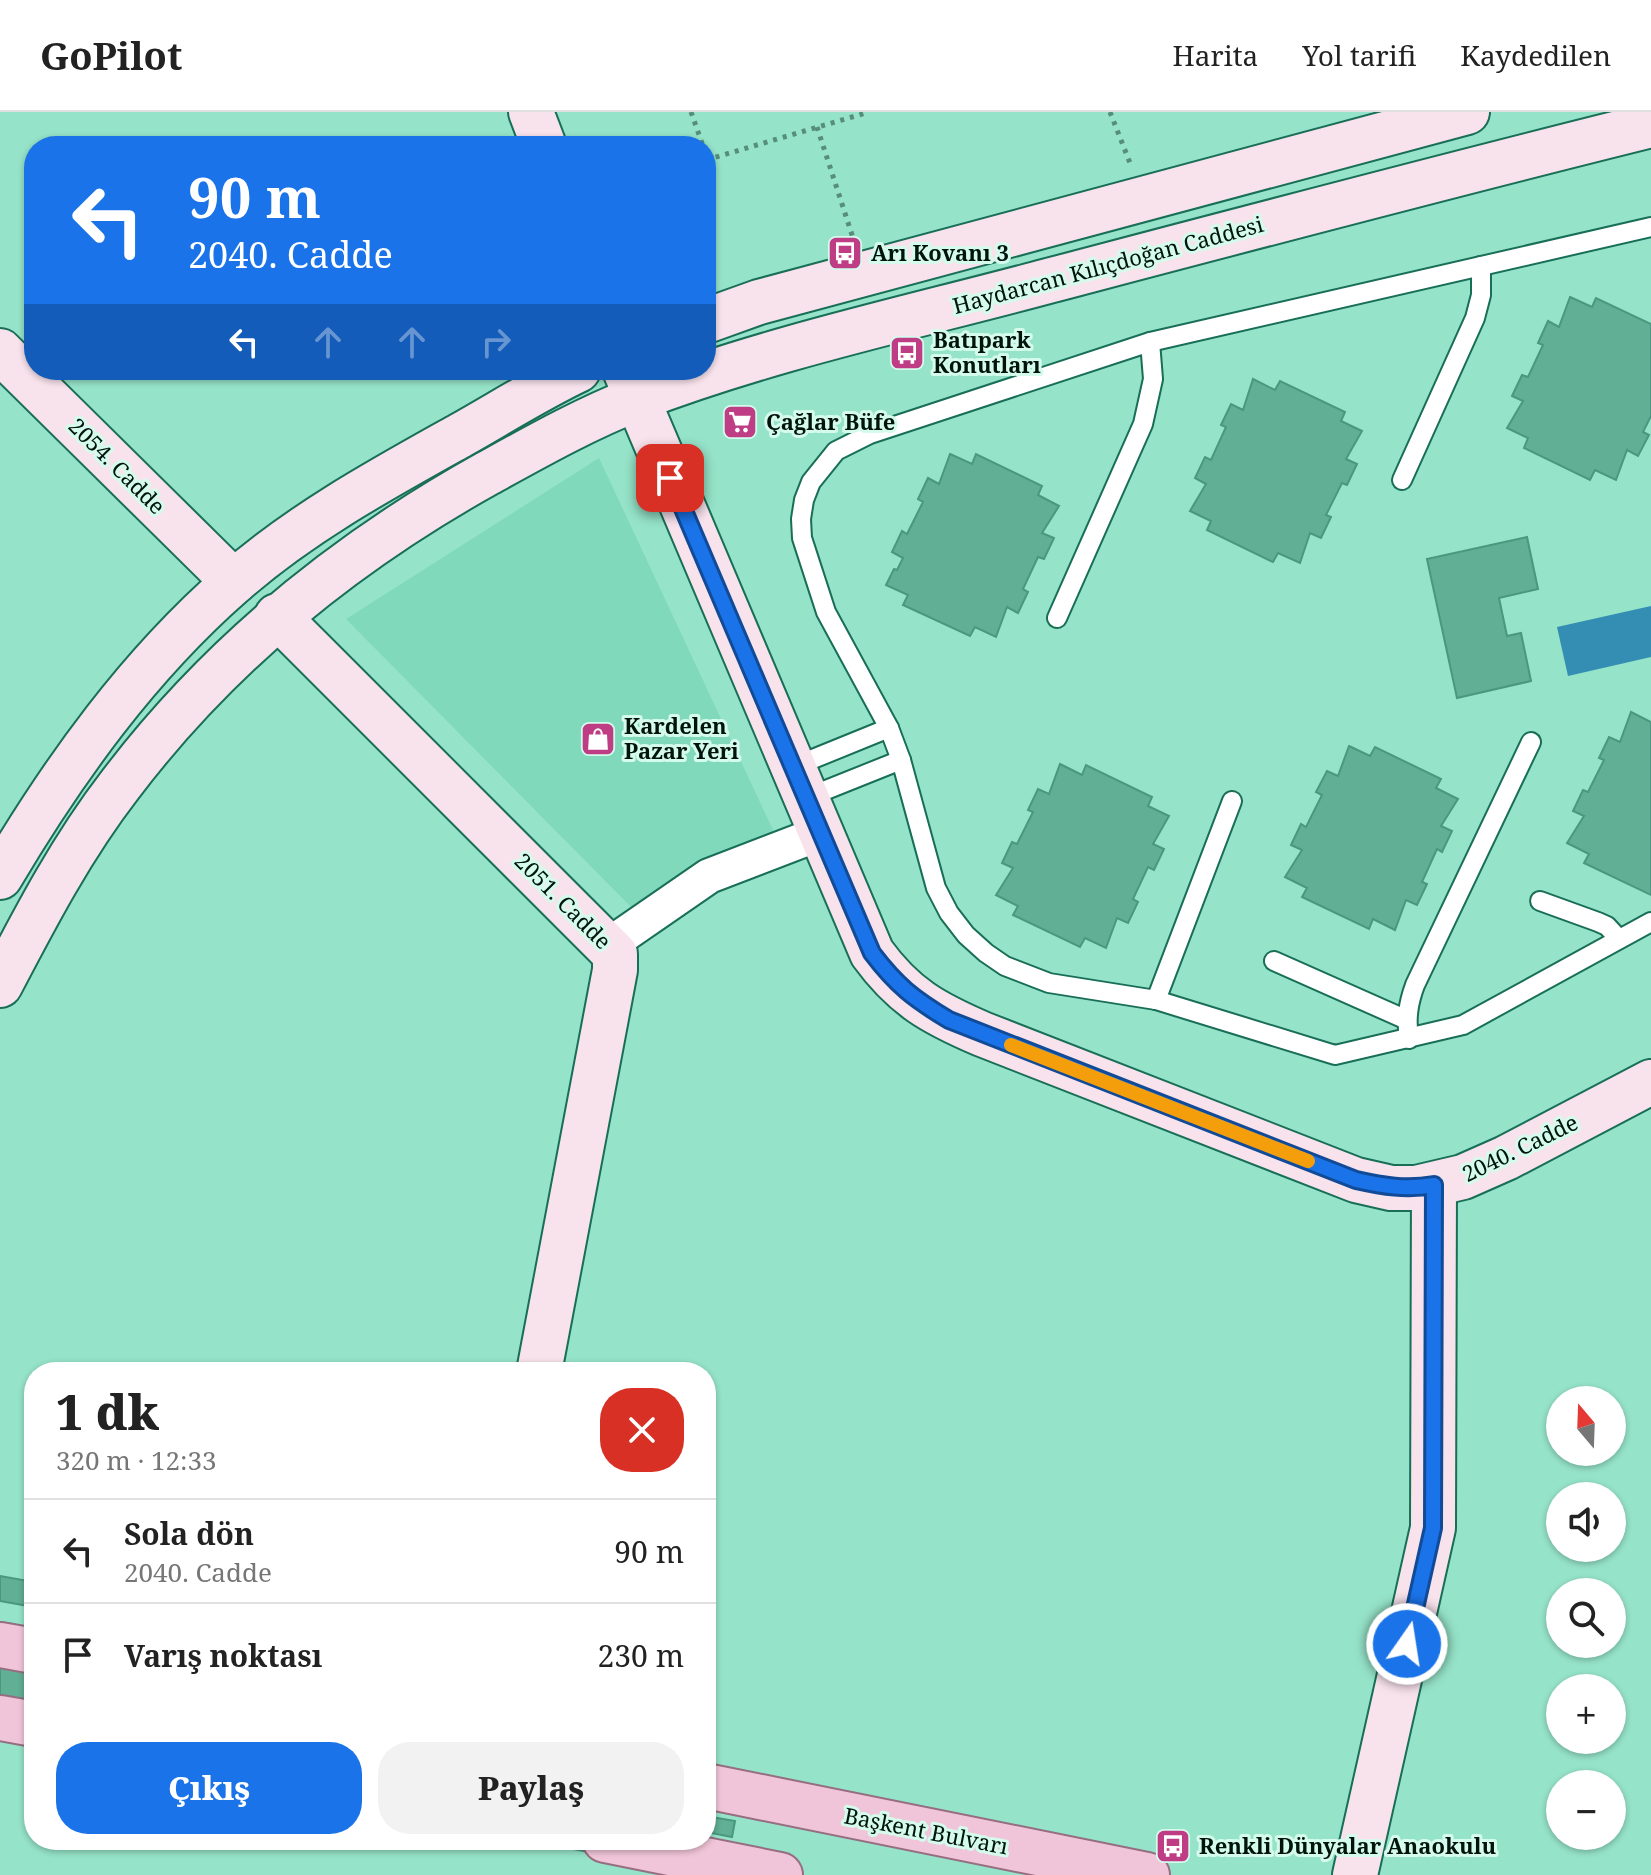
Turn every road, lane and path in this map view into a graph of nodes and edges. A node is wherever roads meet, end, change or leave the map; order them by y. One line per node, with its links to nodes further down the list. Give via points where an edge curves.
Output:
1 (531, 112): 8 (main road)
2 (691, 112): 9 (path)
3 (869, 112): 7 (path)
4 (1110, 112): 11 (path)
5 (1463, 112): 11 (main road)
6 (1651, 125): 18 (main road, Haydarcan Kılıçdoğan Caddesi)
7 (817, 127): 10 (path); 14 (path)
8 (540, 136)
9 (699, 136)
10 (716, 155)
11 (1144, 199): 14 (main road)
12 (1651, 227): 13 (lane)
13 (1481, 266): 16 (lane); 23 (lane, via 1475,318)
14 (864, 274): 15 (main road)
15 (716, 317)
16 (1150, 342): 26 (lane, via 1153,379 1143,424); 27 (lane, via 870,434 836,451 816,474 804,500 802,538 826,612)
17 (0, 351): 19 (main road, 2054. Cadde)
18 (716, 366)
19 (24, 375)
20 (29, 380): 24 (main road, 2054. Cadde)
21 (560, 380): 24 (main road, via 362,489)
22 (631, 384): 25 (main road, Haydarcan Kılıçdoğan Caddesi, via 538,446 395,527); 30 (main road, 2040. Cadde)
23 (1402, 480)
24 (234, 582): 32 (main road, via 179,633 120,700)
25 (277, 616): 36 (main road, 2051. Cadde); 38 (main road, Haydarcan Kılıçdoğan Caddesi, via 119,785 35,917)
26 (1057, 618)
27 (889, 728): 29 (lane); 30 (lane)
28 (1531, 742): 40 (lane, via 1415,985)
29 (901, 760): 30 (lane); 39 (lane, via 936,888 966,935 1027,976)
30 (807, 799): 36 (street); 42 (main road, 2040. Cadde, via 872,953 916,1000 949,1020 1356,1180 1391,1188)
31 (1232, 801): 39 (lane)
32 (0, 877)
33 (1540, 901): 35 (lane, via 1607,926)
34 (1651, 922): 35 (lane)
35 (1619, 939): 40 (lane, via 1463,1025)
36 (609, 945): 43 (main road, 2051. Cadde, via 615,970)
37 (1274, 961): 40 (lane)
38 (0, 985)
39 (1156, 1000): 40 (lane, via 1335,1055)
40 (1408, 1030)
41 (1651, 1082): 42 (main road, 2040. Cadde, via 1506,1158)
42 (1434, 1185): 52 (main road, via 1433,1528)
43 (541, 1362)
44 (0, 1645): 45 (main road)
45 (24, 1649)
46 (0, 1718): 47 (main road)
47 (24, 1722)
48 (716, 1788): 51 (main road, Başkent Bulvarı)
49 (655, 1850): 50 (main road)
50 (780, 1875)
51 (1147, 1875)
52 (1355, 1875)

